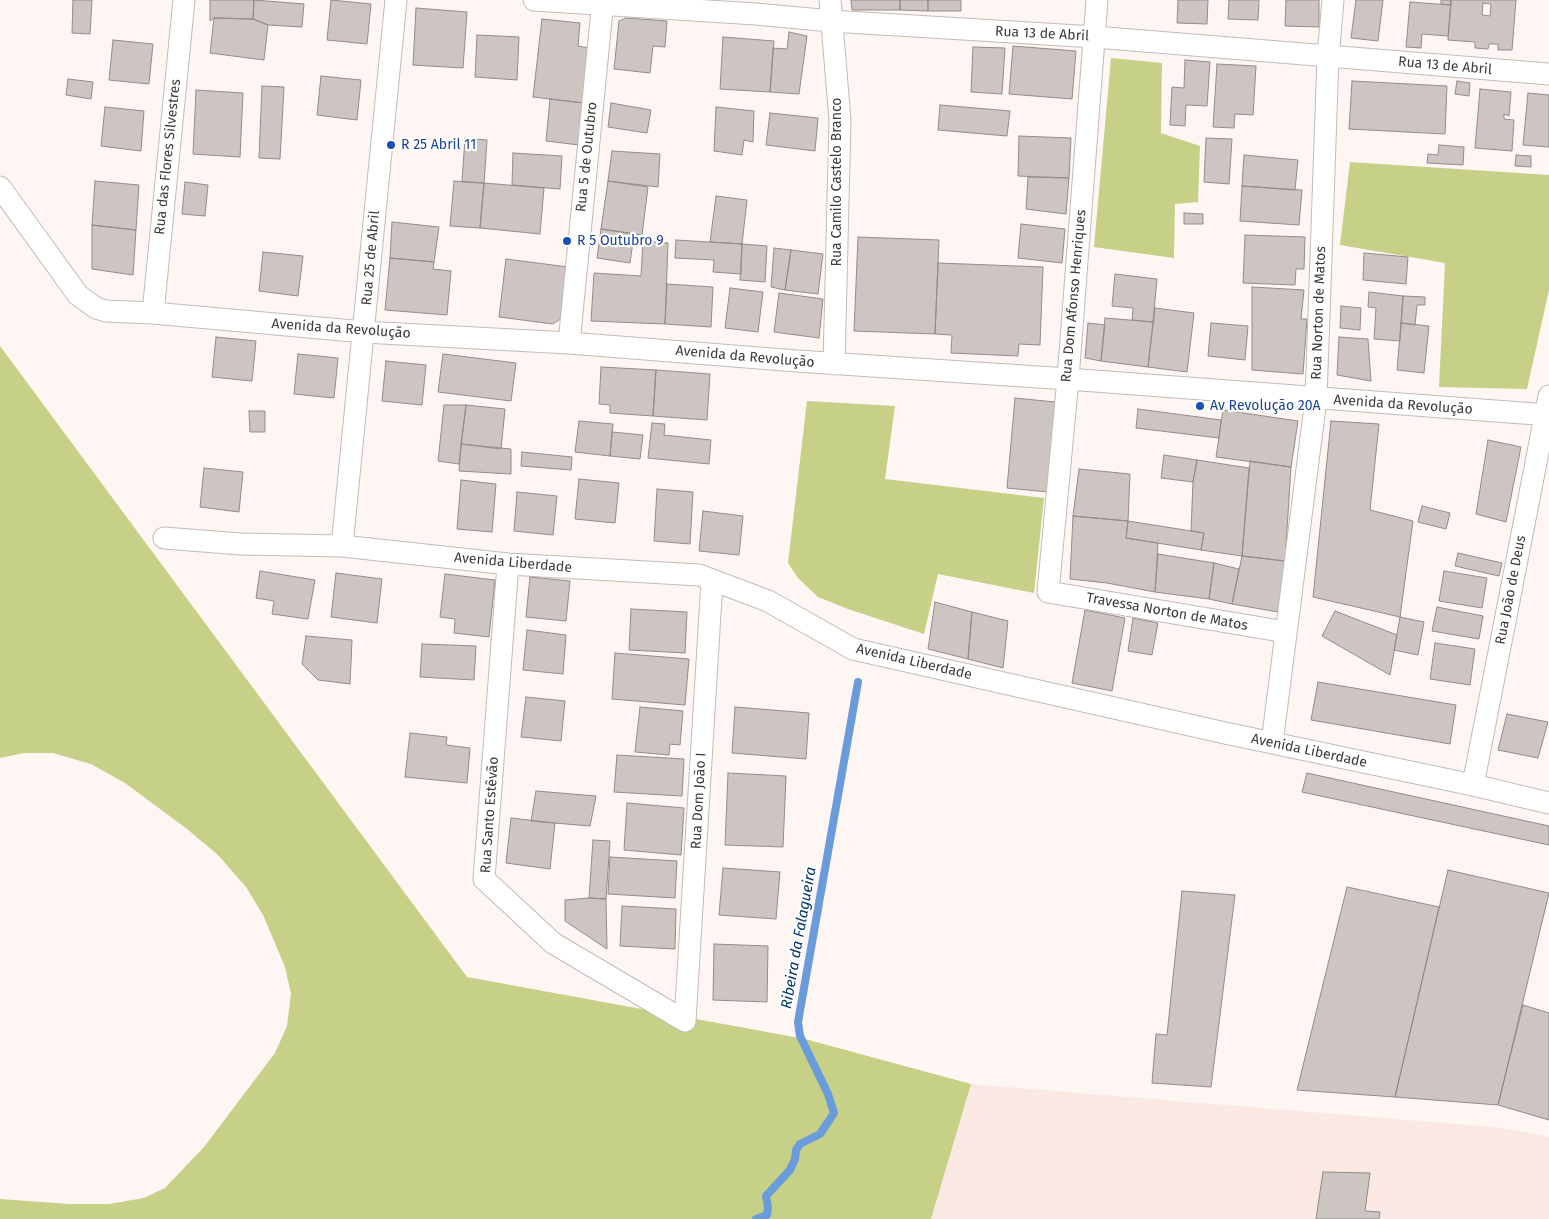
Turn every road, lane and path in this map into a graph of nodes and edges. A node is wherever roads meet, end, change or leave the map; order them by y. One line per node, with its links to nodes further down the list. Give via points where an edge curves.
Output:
1 (184, 0): 13 (street, Rua das Flores Silvestres)
2 (396, 0): 14 (street, Rua 25 de Abril)
3 (534, 0): 7 (street, Rua 13 de Abril)
4 (830, 0): 8 (street, Rua Camilo Castelo Branco)
5 (1097, 0): 9 (street, Rua Dom Afonso Henriques)
6 (1333, 0): 10 (street, Rua Norton de Matos)
7 (603, 2): 8 (street, Rua 13 de Abril); 15 (street, Rua 5 de Outubro)
8 (832, 21): 9 (street, Rua 13 de Abril); 16 (street, Rua Camilo Castelo Branco, via 840,120)
9 (1095, 37): 10 (street, Rua 13 de Abril); 17 (street, Rua Dom Afonso Henriques)
10 (1328, 57): 11 (street, Rua 13 de Abril); 18 (street, Rua Norton de Matos)
11 (1549, 74)
12 (0, 187): 13 (street, Avenida da Revolução, via 86,302 106,311)
13 (153, 313): 14 (street, Avenida da Revolução)
14 (364, 332): 15 (street, Avenida da Revolução); 21 (street, Rua 25 de Abril)
15 (569, 343): 16 (street, Avenida da Revolução)
16 (834, 364): 17 (street, Avenida da Revolução)
17 (1068, 379): 18 (street, Avenida da Revolução); 24 (street, Rua Dom Afonso Henriques)
18 (1316, 399): 19 (street, Avenida da Revolução); 25 (street, Rua Norton de Matos)
19 (1548, 409): 27 (street, Rua João de Deus)
20 (164, 538): 21 (street, Avenida Liberdade, via 241,544)
21 (342, 546): 22 (street, Avenida Liberdade)
22 (508, 564): 23 (street, Avenida Liberdade, via 699,575); 29 (street, Rua Santo Estêvão, via 484,879 553,943)
23 (712, 581): 26 (street, Avenida Liberdade, via 768,601 853,649); 29 (street, Rua Dom João I)
24 (1048, 592): 25 (street, Travessa Norton de Matos)
25 (1286, 632): 26 (street, Rua Norton de Matos)
26 (1272, 743): 27 (street, Avenida Liberdade)
27 (1473, 785): 28 (street, Avenida Liberdade)
28 (1549, 803)
29 (685, 1021)

